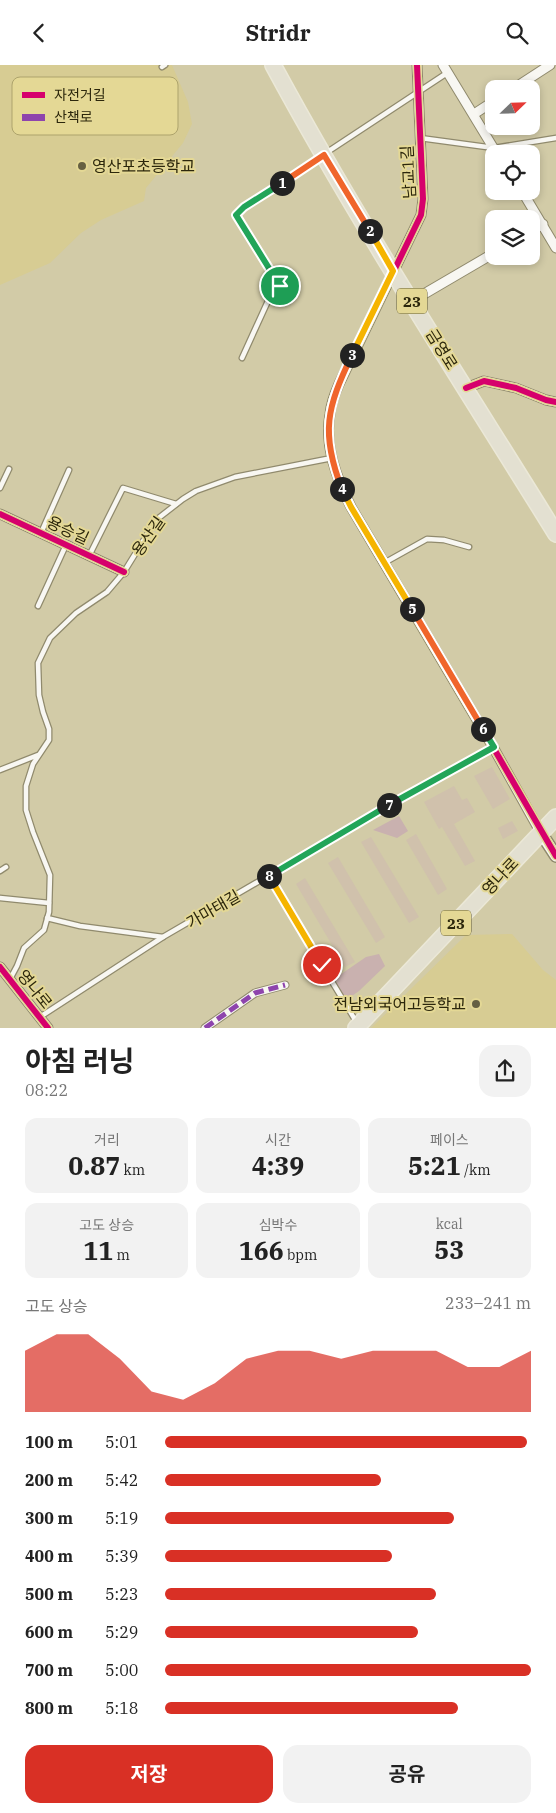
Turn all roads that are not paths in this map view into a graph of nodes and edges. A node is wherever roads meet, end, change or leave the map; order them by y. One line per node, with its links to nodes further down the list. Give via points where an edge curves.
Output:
1 (274, 65): 14 (main road, 금영로 / 23)
2 (417, 65): 6 (street, 남교1길)
3 (550, 65): 5 (street)
4 (445, 69): 6 (lane); 8 (street)
5 (527, 80)
6 (417, 93): 9 (street, 남교1길); 14 (lane)
7 (485, 107): 8 (street)
8 (474, 114): 11 (street)
9 (420, 138): 13 (lane); 20 (street, 남교1길, via 423,205 418,224)
10 (556, 138): 12 (lane)
11 (492, 145)
12 (524, 145)
13 (485, 149)
14 (324, 155): 20 (main road, 금영로 / 23); 22 (lane, via 236,215 280,286 273,291)
15 (528, 200): 16 (street)
16 (543, 224): 17 (street); 18 (street)
17 (540, 226)
18 (556, 248)
19 (485, 258): 21 (street)
20 (393, 271): 21 (main road, 금영로 / 23); 25 (street, via 333,401 329,423)
21 (412, 301): 23 (main road, 금영로 / 23)
22 (242, 359)
23 (466, 388): 24 (street, 금영로, via 484,381); 32 (main road, 금영로 / 23, via 547,515)
24 (556, 402)
25 (332, 458): 29 (lane, 용산길, via 235,477); 36 (street, via 351,507)
26 (9, 469): 28 (lane)
27 (69, 470): 31 (lane, 용승길)
28 (0, 488)
29 (176, 504): 35 (lane, 용승길, via 123,488); 37 (lane, 용산길, via 156,520)
30 (0, 514): 31 (street, 용승길)
31 (41, 533): 33 (street, 용승길)
32 (556, 535)
33 (66, 545): 35 (street, 용승길); 38 (lane, 용승길)
34 (469, 547): 36 (lane, via 427,539)
35 (89, 556): 37 (street, 용승길)
36 (384, 563): 39 (street)
37 (124, 572): 40 (lane, 용산길, via 108,592 76,613 50,638 38,663 39,695 50,729 49,740)
38 (38, 606)
39 (494, 747): 43 (street); 47 (lane, 가마태길)
40 (39, 755): 41 (lane); 49 (lane, 용산길, via 26,786 26,810 50,875)
41 (0, 771)
42 (556, 817): 43 (main road, 영나로 / 23)
43 (541, 833): 44 (street); 56 (main road, 영나로 / 23)
44 (556, 857)
45 (6, 867): 46 (lane)
46 (0, 871)
47 (268, 876): 51 (lane, 가마태길); 56 (lane)
48 (0, 898): 49 (lane)
49 (49, 903): 50 (lane, 용산길)
50 (47, 917): 51 (lane); 53 (lane, via 44,930 24,948)
51 (163, 937): 55 (lane, 가마태길)
52 (0, 967): 53 (street, 영나로)
53 (10, 980): 55 (street, 영나로)
54 (286, 985): 58 (street, via 255,993)
55 (40, 1017): 57 (street, 영나로)
56 (357, 1027)
57 (48, 1028)
58 (205, 1028)

